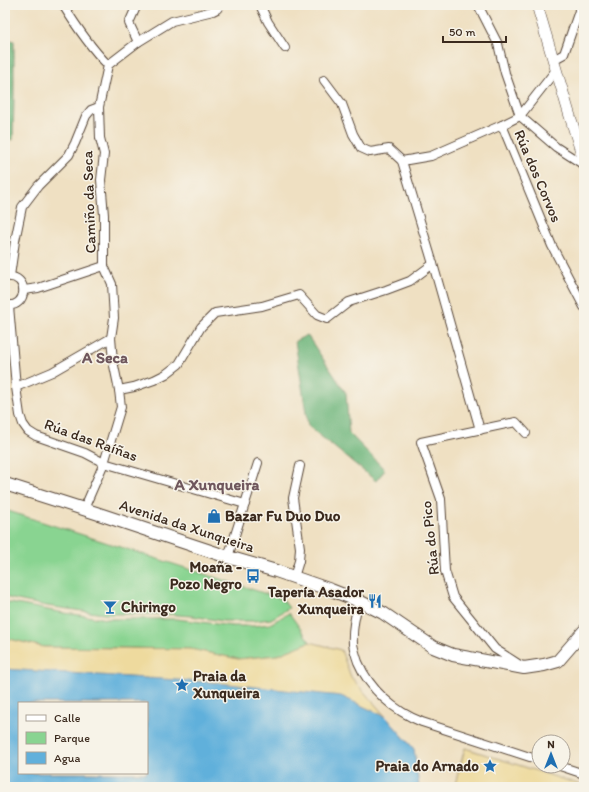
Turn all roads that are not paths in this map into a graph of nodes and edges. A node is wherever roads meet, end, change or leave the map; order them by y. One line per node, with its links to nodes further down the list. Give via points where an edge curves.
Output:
1 (63, 5): 10 (street)
2 (137, 5): 8 (street, via 129,23)
3 (220, 5): 8 (street, via 213,11 172,21)
4 (260, 5): 9 (street)
5 (478, 5): 14 (street, via 498,44)
6 (537, 5): 11 (street)
7 (582, 5): 11 (street, via 564,54)
8 (138, 42): 10 (street)
9 (285, 48)
10 (108, 65): 13 (street, Camiño da Seca)
11 (555, 65): 14 (street); 17 (street)
12 (324, 80): 16 (street, via 342,104 361,148 370,152 389,149)
13 (99, 107): 20 (street, Camiño da Seca, via 100,138 104,154 101,180); 21 (street, via 91,110 86,116 69,154 22,207)
14 (520, 116): 15 (street, Rúa dos Corvos); 18 (street, Rúa dos Corvos, via 556,147)
15 (502, 125): 16 (street, via 431,156); 24 (street, Rúa dos Corvos, via 552,246)
16 (402, 161): 19 (street)
17 (584, 161)
18 (584, 165)
19 (433, 264): 27 (street, via 410,281 349,302 327,319 317,315 299,295 262,306 215,313 202,327 179,364 154,380); 28 (street)
20 (104, 266): 22 (street, via 38,288); 25 (street, Camiño da Seca, via 112,284 114,318)
21 (8, 277): 22 (street, via 18,279)
22 (24, 290): 23 (street, via 18,303)
23 (7, 305): 26 (street, Rúa das Raíñas)
24 (584, 307)
25 (111, 338): 26 (street, via 52,372); 27 (street, Camiño da Seca)
26 (16, 387): 30 (street, Rúa das Raíñas, via 20,414 28,431)
27 (119, 390): 30 (street, Camiño da Seca, via 121,407)
28 (480, 430): 29 (street, Rúa do Pico, via 516,422); 40 (street, Rúa do Pico, via 421,442 441,499 445,571 453,597 495,649)
29 (526, 433)
30 (104, 463): 34 (street, Rúa das Raíñas); 35 (street, Camiño da Seca)
31 (258, 463): 34 (street)
32 (300, 466): 37 (street, via 293,498 300,548)
33 (5, 484): 35 (main road, Avenida da Xunqueira)
34 (245, 504): 36 (street)
35 (84, 509): 36 (main road, Avenida da Xunqueira)
36 (228, 557): 37 (main road, Avenida da Xunqueira)
37 (294, 577): 38 (main road, Avenida da Xunqueira)
38 (359, 601): 40 (main road, Avenida da Xunqueira, via 447,653); 41 (street, via 353,632 356,656 362,672 390,704 410,718)
39 (584, 631): 40 (main road, Avenida da Xunqueira, via 558,661)
40 (524, 668)
41 (531, 757)
42 (571, 770): 43 (street)
43 (584, 774)

